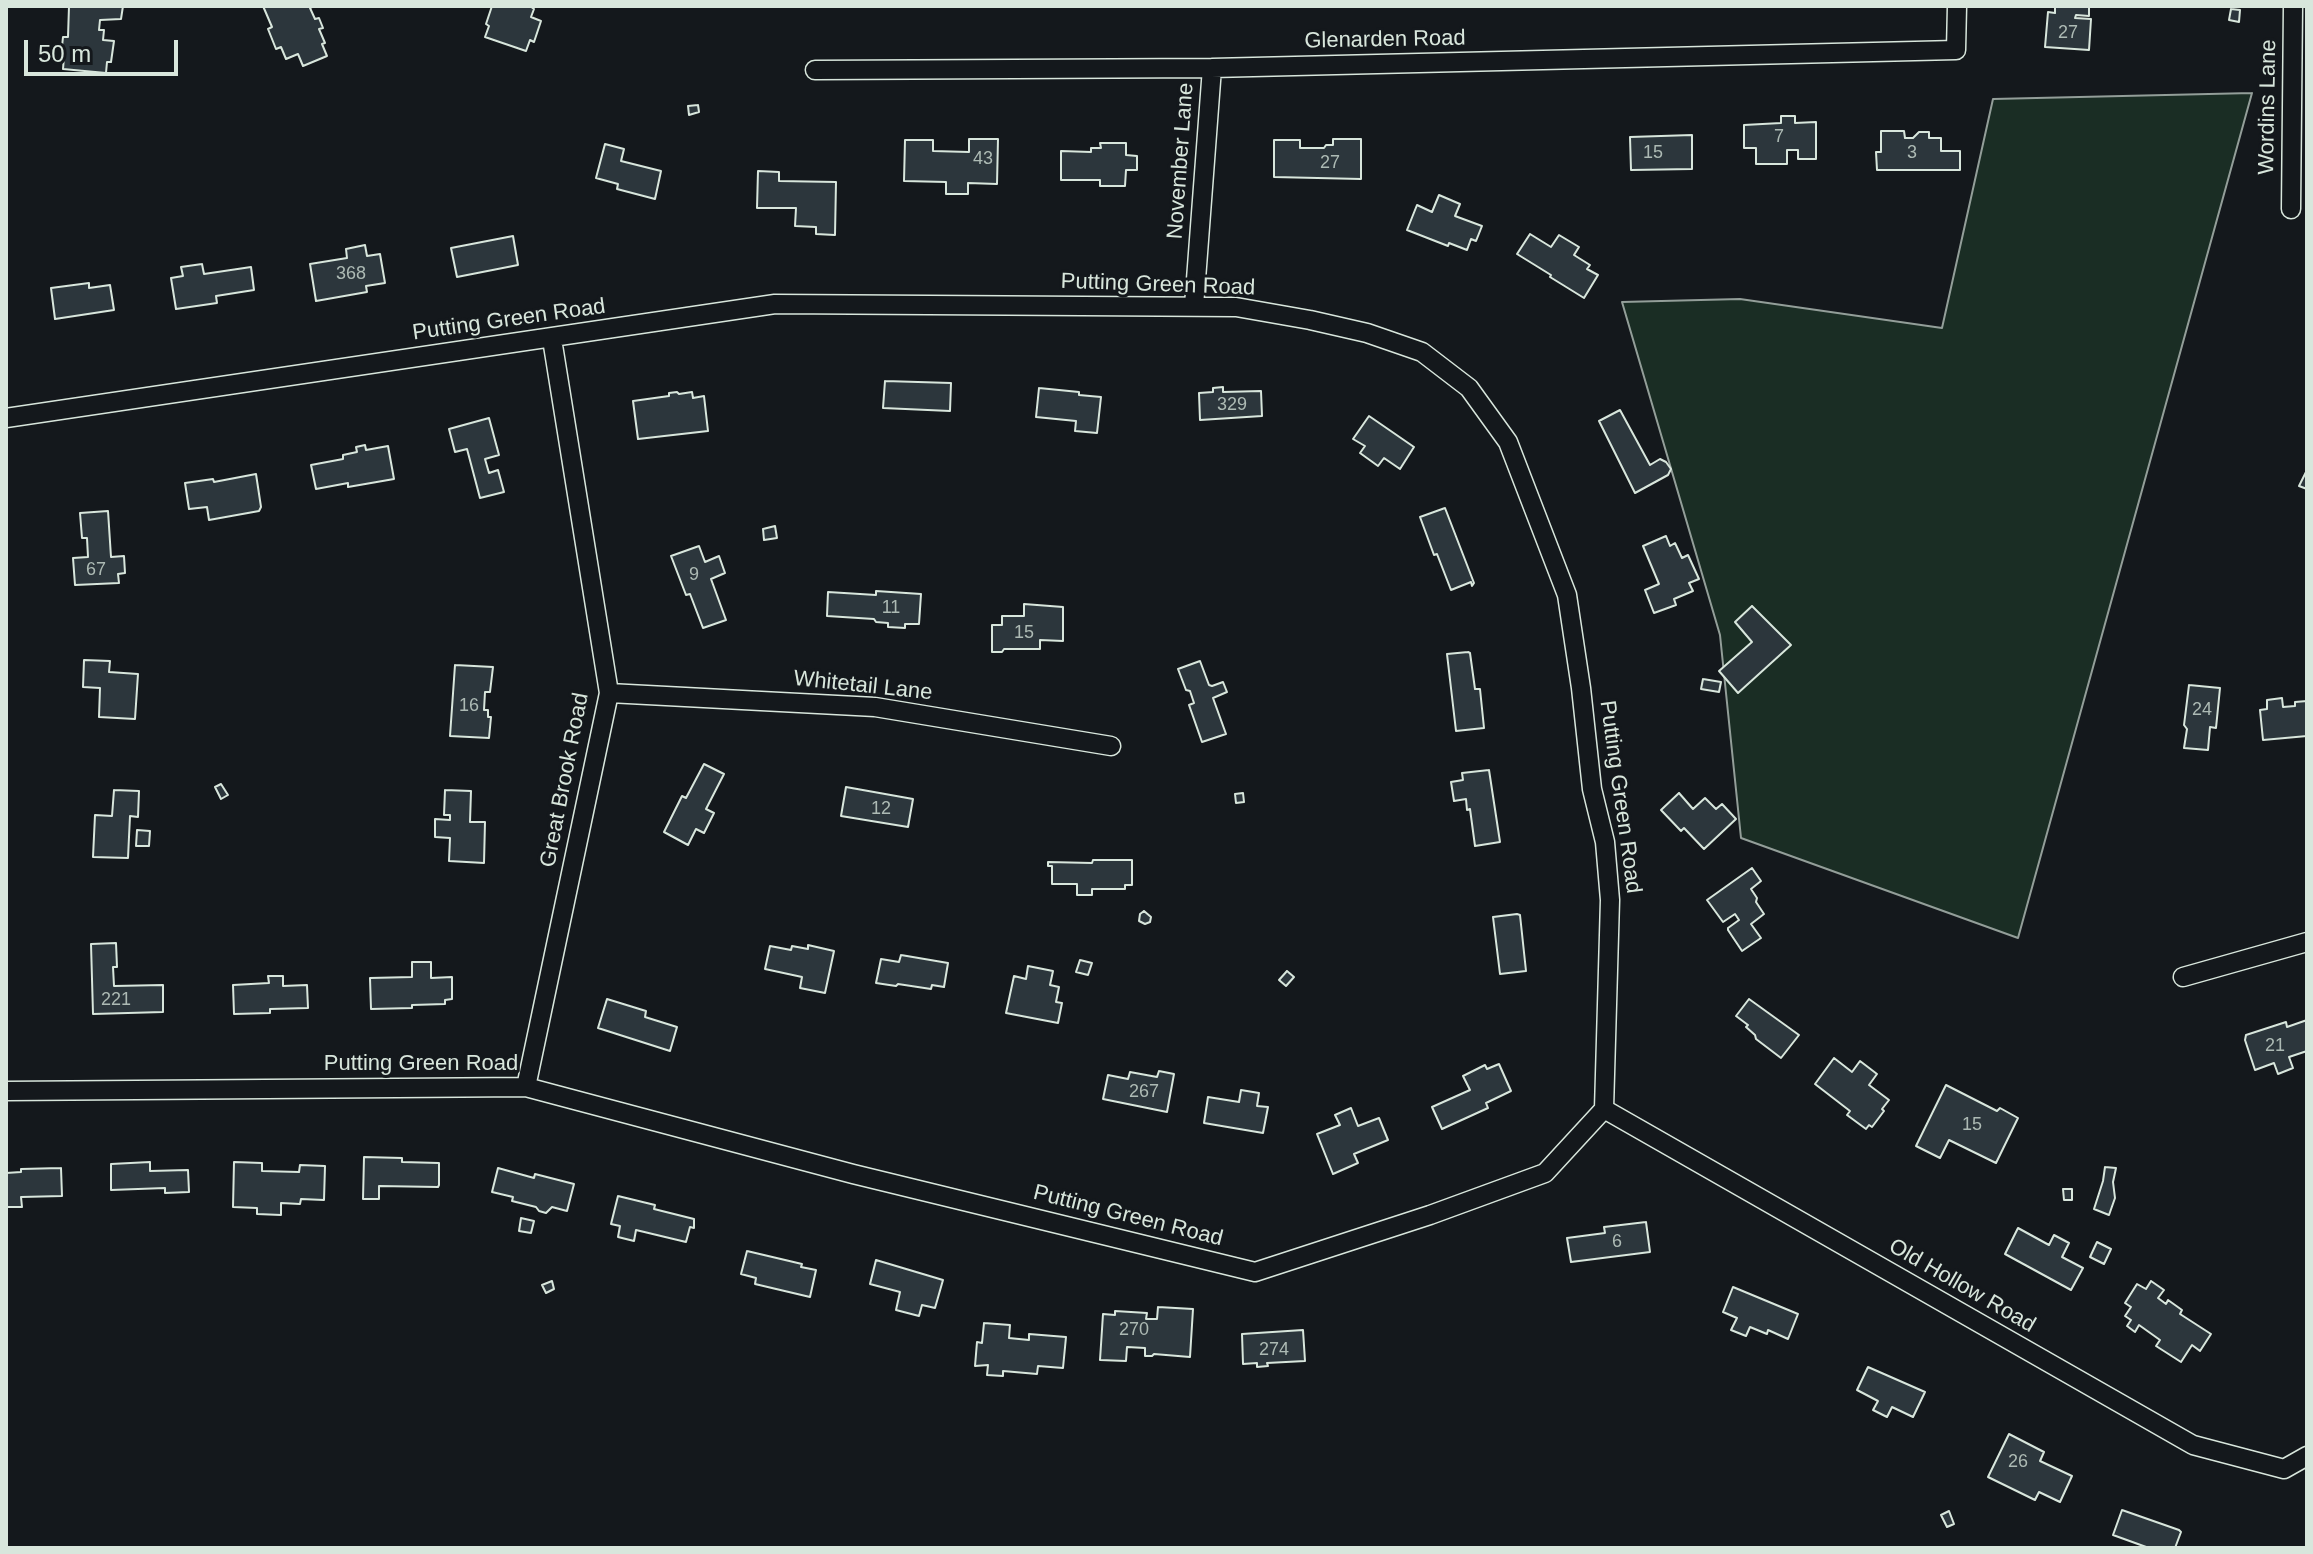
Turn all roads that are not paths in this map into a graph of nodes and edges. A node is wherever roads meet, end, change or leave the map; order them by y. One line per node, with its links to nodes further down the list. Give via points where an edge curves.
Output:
1 (1957, 6): 3 (street, Glenarden Road, via 1956,50)
2 (2293, 6): 5 (street, Wordins Lane)
3 (1212, 68): 4 (street, Glenarden Road); 6 (street, November Lane)
4 (815, 70)
5 (2291, 209)
6 (1194, 306): 7 (street, Putting Green Road, via 775,304); 15 (street, Putting Green Road, via 1236,307 1310,320 1422,352 1469,388 1508,442 1567,595 1592,789 1605,842 1610,900)
7 (552, 339): 8 (street, Putting Green Road); 9 (street, Great Brook Road)
8 (6, 418)
9 (609, 693): 10 (street, Whitetail Lane, via 875,707); 13 (street, Great Brook Road)
10 (1111, 746)
11 (2307, 942): 12 (street)
12 (2183, 977)
13 (526, 1087): 14 (street, Putting Green Road); 15 (street, Putting Green Road, via 1255,1272 1545,1173)
14 (6, 1091)
15 (1604, 1109): 16 (street, Old Hollow Road, via 2193,1445 2284,1469)
16 (2307, 1456)

